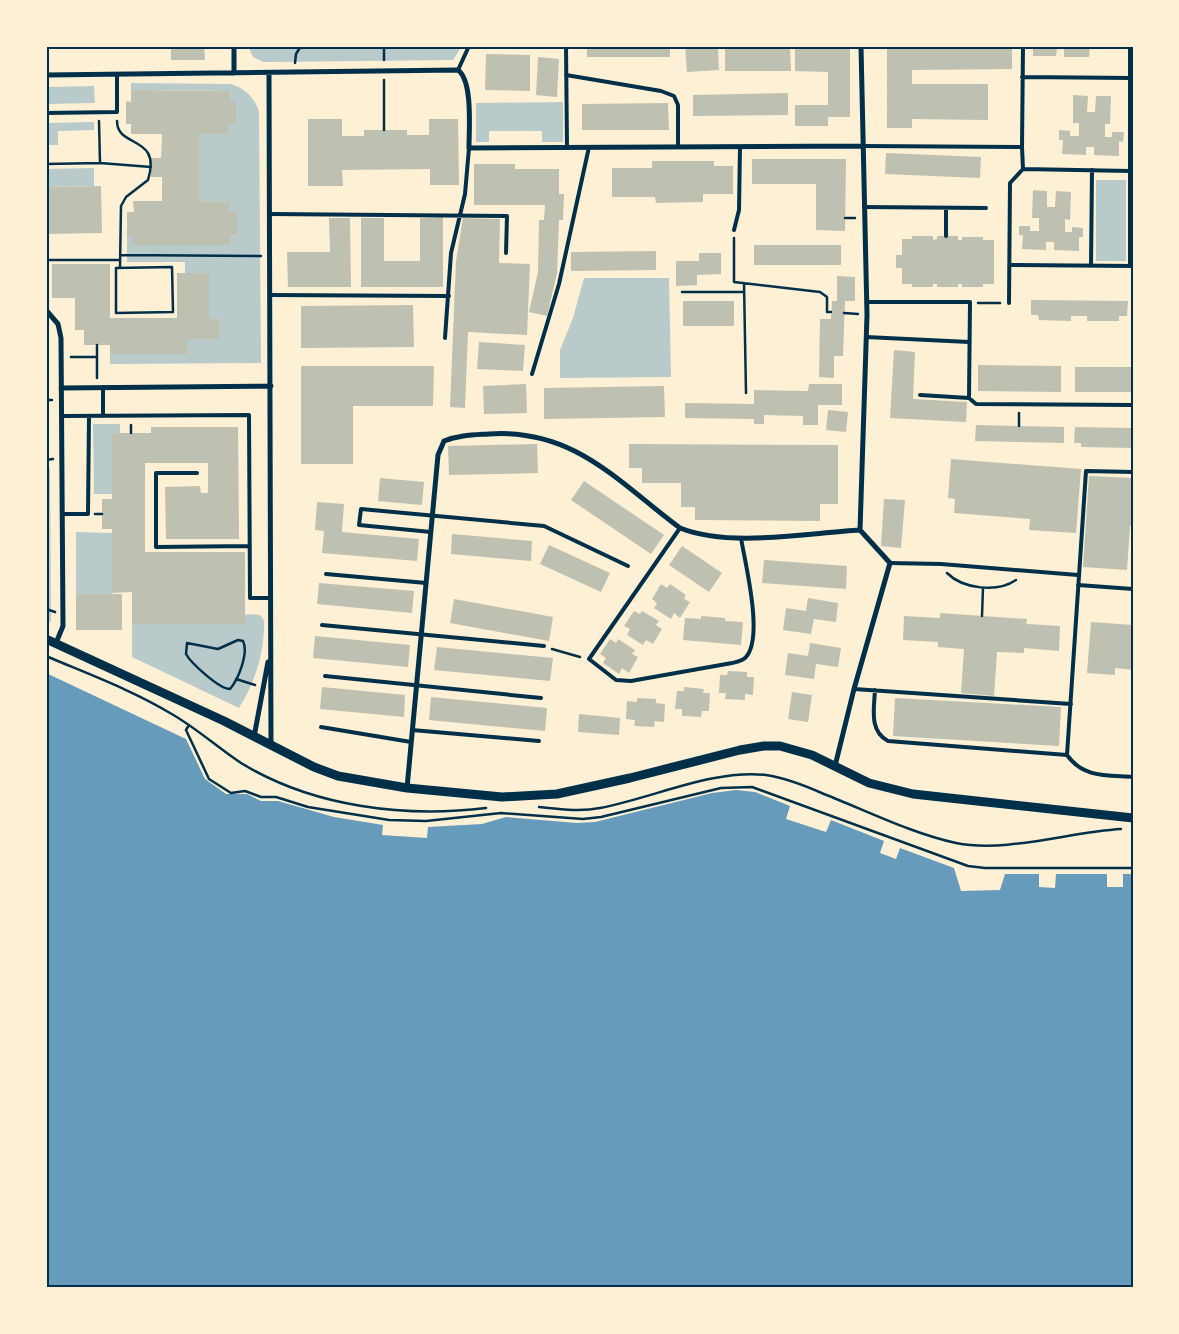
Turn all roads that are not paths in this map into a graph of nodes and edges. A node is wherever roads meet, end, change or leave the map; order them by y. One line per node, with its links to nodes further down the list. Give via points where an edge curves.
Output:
1 (234, 46): 8 (street)
2 (470, 46): 7 (lane)
3 (566, 46): 12 (lane)
4 (861, 46): 17 (street)
5 (1023, 46): 13 (lane)
6 (1130, 46): 14 (lane)
7 (458, 70): 9 (street); 22 (street, via 464,74 467,85)
8 (234, 73): 9 (street); 11 (street)
9 (269, 73): 30 (street)
10 (46, 75): 11 (street)
11 (117, 75): 15 (lane, via 117,112)
12 (566, 75): 19 (lane, via 662,91 674,96 678,105); 23 (lane)
13 (1022, 78): 14 (lane); 21 (lane)
14 (1132, 78): 16 (lane)
15 (46, 113)
16 (1131, 136): 26 (lane)
17 (863, 146): 20 (street); 21 (lane); 27 (street)
18 (588, 147): 19 (street); 23 (street); 46 (lane, via 559,284)
19 (678, 147): 20 (street)
20 (740, 147): 32 (lane, via 739,210)
21 (1022, 147): 24 (lane)
22 (469, 148): 23 (street); 31 (lane)
23 (567, 148)
24 (1023, 169): 25 (lane); 35 (lane, via 1010,183)
25 (1092, 170): 26 (lane); 36 (lane)
26 (1130, 170): 37 (lane)
27 (864, 207): 28 (lane); 40 (street)
28 (946, 208): 29 (lane); 33 (lane)
29 (986, 208)
30 (270, 214): 31 (lane); 38 (street)
31 (460, 214): 34 (lane, via 507,216); 39 (lane, via 451,253)
32 (734, 230)
33 (946, 236)
34 (506, 252)
35 (1009, 266): 36 (lane); 41 (lane)
36 (1092, 266): 37 (lane)
37 (1131, 266)
38 (271, 295): 39 (lane); 47 (street)
39 (449, 296): 44 (lane)
40 (867, 302): 43 (street); 45 (lane, via 970,302)
41 (1009, 303)
42 (46, 310): 49 (street, via 54,317 60,331)
43 (866, 337): 45 (lane); 61 (street)
44 (445, 338)
45 (969, 342): 51 (lane)
46 (532, 374)
47 (271, 386): 48 (street); 72 (street)
48 (100, 387): 49 (street); 55 (lane)
49 (61, 388): 53 (street)
50 (920, 395): 51 (lane)
51 (969, 398): 52 (lane, via 976,404)
52 (1133, 405)
53 (62, 416): 54 (lane); 58 (street)
54 (89, 416): 55 (lane); 58 (lane, via 88,514)
55 (103, 416): 64 (lane, via 249,415)
56 (1133, 472): 68 (lane, via 1086,470)
57 (197, 473): 64 (lane, via 156,473 156,546)
58 (63, 514): 76 (street, via 63,626)
59 (433, 516): 60 (street, via 438,456 444,441 455,436 516,434 552,441 593,460); 62 (street); 62 (lane, via 361,509 359,525); 66 (lane, via 544,526)
60 (680, 528): 63 (street, via 712,537); 63 (lane, via 589,659 616,680 742,661 750,650 754,621)
61 (860, 530): 63 (street); 65 (street)
62 (431, 532): 69 (street)
63 (741, 538)
64 (250, 546): 72 (lane, via 250,598)
65 (890, 563): 68 (lane); 81 (street)
66 (628, 566)
67 (326, 574): 69 (lane)
68 (1078, 574): 70 (lane)
69 (426, 583): 74 (street)
70 (1078, 585): 71 (lane); 84 (lane)
71 (1133, 589)
72 (271, 598): 78 (street)
73 (322, 625): 74 (lane)
74 (422, 635): 77 (lane); 80 (street)
75 (46, 639): 76 (street)
76 (56, 643): 87 (street)
77 (544, 646)
78 (270, 649): 87 (street); 90 (street)
79 (325, 676): 80 (lane)
80 (417, 686): 83 (lane); 86 (street)
81 (854, 689): 82 (lane); 92 (street)
82 (875, 690): 84 (lane); 91 (lane, via 875,727 879,735 888,741)
83 (541, 698)
84 (1071, 704): 91 (lane)
85 (321, 727): 89 (lane)
86 (412, 730): 88 (lane); 89 (street)
87 (254, 738): 90 (street)
88 (539, 741)
89 (411, 742): 94 (street)
90 (271, 747): 94 (street, via 338,776)
91 (1067, 755): 93 (lane, via 1080,768 1093,774)
92 (836, 766): 94 (street, via 796,750 764,746 557,794 502,796); 95 (street, via 869,783 913,794)
93 (1133, 777)
94 (407, 788)
95 (1133, 818)

